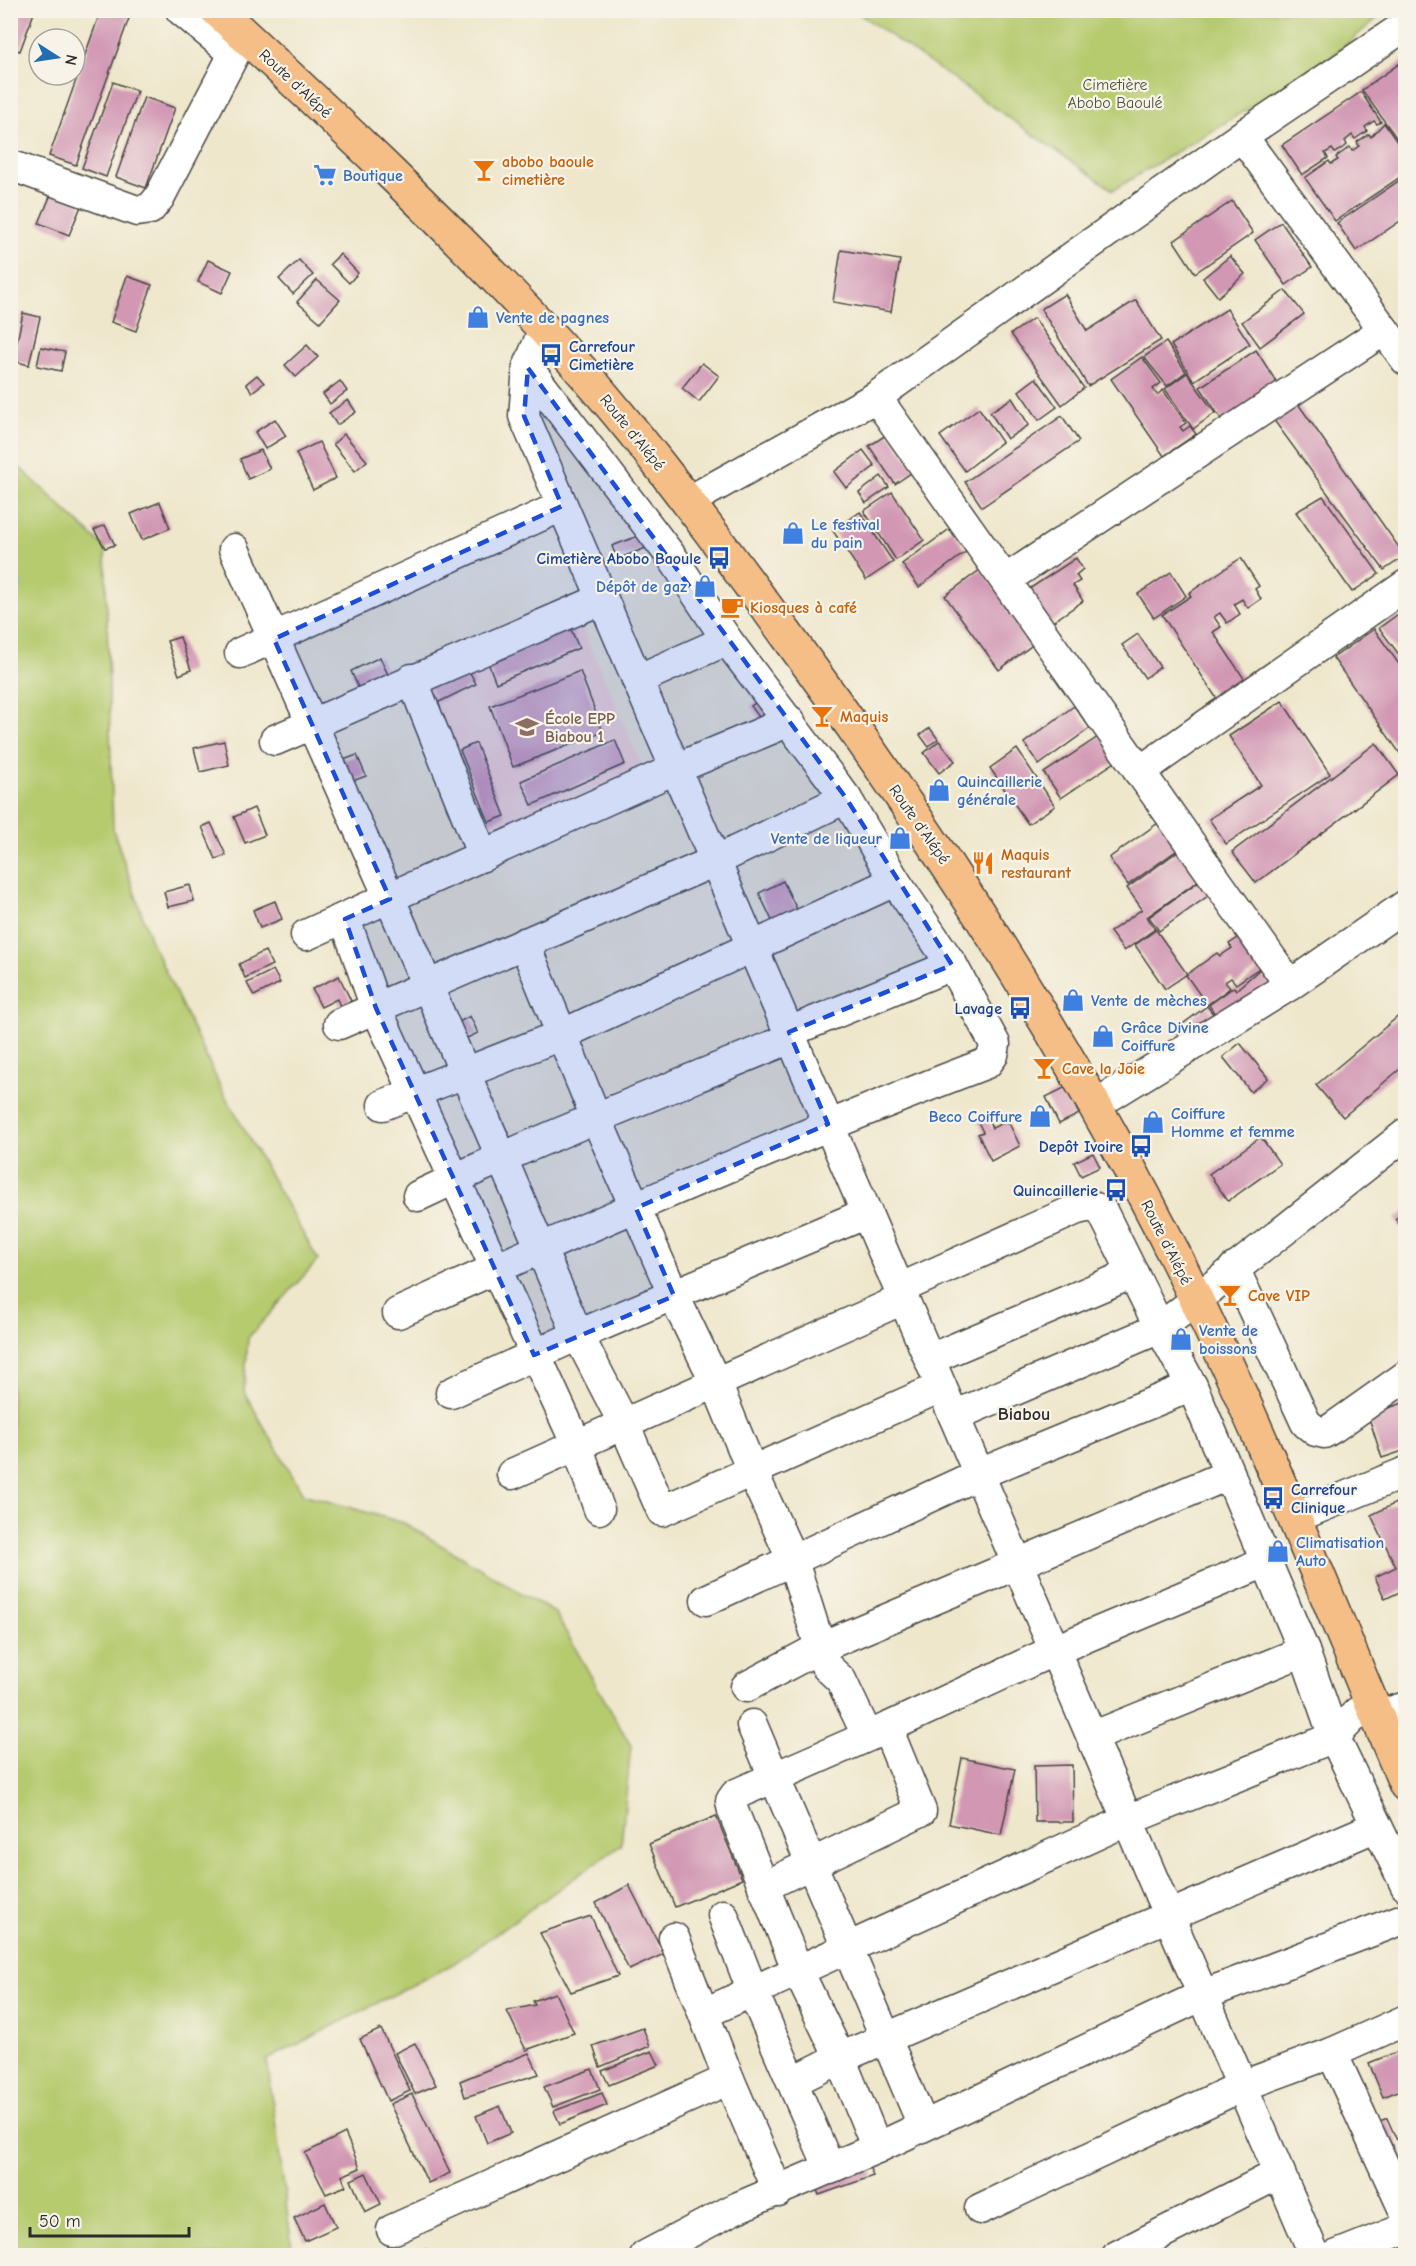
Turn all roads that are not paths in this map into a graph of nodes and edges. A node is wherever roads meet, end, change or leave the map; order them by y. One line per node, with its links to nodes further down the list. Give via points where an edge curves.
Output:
1 (181, 10): 4 (street)
2 (217, 10): 4 (main road, Route d'Alépé)
3 (1406, 25): 5 (street)
4 (239, 44): 6 (street, via 150,209 137,211); 7 (main road, Route d'Alépé, via 391,173)
5 (1242, 136): 8 (street); 11 (street)
6 (10, 165)
7 (544, 328): 10 (street); 12 (main road, Route d'Alépé)
8 (1384, 330): 9 (street); 15 (street)
9 (1406, 360)
10 (528, 368): 13 (street, via 524,416); 19 (street, via 674,560)
11 (876, 397): 12 (street); 15 (street)
12 (689, 501): 48 (main road, Route d'Alépé, via 837,703 965,889)
13 (562, 506): 17 (street); 18 (street)
14 (234, 549): 18 (street)
15 (1005, 580): 27 (street)
16 (1406, 585): 27 (street)
17 (602, 599): 21 (street); 22 (street)
18 (274, 639): 20 (street); 24 (street)
19 (727, 640): 22 (street); 23 (street)
20 (240, 653)
21 (412, 679): 24 (street); 29 (street)
22 (637, 680): 26 (street)
23 (790, 721): 26 (street); 28 (street)
24 (312, 724): 25 (street); 32 (street)
25 (275, 740)
26 (675, 769): 29 (street); 30 (street)
27 (1139, 772): 40 (street)
28 (846, 798): 30 (street); 31 (street)
29 (483, 856): 32 (street)
30 (715, 861): 36 (street); 37 (street)
31 (895, 881): 37 (street); 38 (street)
32 (390, 899): 34 (street); 39 (street)
33 (1406, 905): 40 (street)
34 (345, 919): 35 (street); 41 (street)
35 (306, 935)
36 (524, 943): 39 (street); 43 (street)
37 (752, 947): 43 (street); 44 (street)
38 (952, 965): 44 (street); 50 (street, via 995,1044 987,1063)
39 (427, 985): 41 (street); 45 (street)
40 (1290, 985): 48 (street)
41 (376, 1008): 42 (street); 46 (street)
42 (339, 1024)
43 (561, 1035): 45 (street); 49 (street)
44 (790, 1035): 49 (street); 50 (street)
45 (463, 1074): 46 (street); 52 (street)
46 (416, 1092): 47 (street); 53 (street)
47 (383, 1105)
48 (1095, 1105): 63 (main road, Route d'Alépé)
49 (597, 1120): 52 (street); 55 (street)
50 (828, 1124): 55 (street); 56 (street)
51 (1406, 1134): 58 (street)
52 (501, 1157): 53 (street); 57 (street)
53 (455, 1178): 54 (street); 59 (street)
54 (418, 1196)
55 (636, 1208): 57 (street); 62 (street)
56 (867, 1213): 61 (street); 62 (street)
57 (541, 1247): 59 (street); 66 (street)
58 (1234, 1268): 63 (street); 69 (street, via 1306,1423 1316,1431 1324,1433 1335,1427)
59 (494, 1269): 64 (street); 67 (street)
60 (1133, 1273): 61 (street, via 1102,1211 1092,1206 1077,1209); 65 (street); 68 (street)
61 (901, 1294): 68 (street); 70 (street)
62 (674, 1296): 66 (street); 70 (street)
63 (1196, 1298): 65 (street); 83 (main road, Route d'Alépé)
64 (398, 1313)
65 (1160, 1328): 71 (street); 74 (street)
66 (578, 1335): 67 (street); 75 (street)
67 (534, 1354): 73 (street); 76 (street)
68 (930, 1359): 72 (street)
69 (1406, 1376)
70 (716, 1383): 75 (street); 77 (street)
71 (1192, 1386): 80 (street); 81 (street)
72 (942, 1387): 74 (street); 77 (street)
73 (451, 1393)
74 (954, 1416): 80 (street)
75 (624, 1424): 76 (street); 77 (street, via 662,1511)
76 (577, 1445): 79 (street); 82 (street)
77 (752, 1471): 84 (street)
78 (1406, 1472): 83 (street)
79 (512, 1474)
80 (979, 1474): 84 (street); 86 (street)
81 (1230, 1474): 85 (street); 86 (street)
82 (599, 1509)
83 (1294, 1518): 92 (main road, Route d'Alépé)
84 (793, 1561): 87 (street); 88 (street)
85 (1268, 1561): 89 (street); 90 (street)
86 (1017, 1563): 88 (street); 89 (street)
87 (706, 1600)
88 (821, 1647): 91 (street); 94 (street, via 826,1666 841,1680)
89 (1055, 1650): 94 (street); 95 (street)
90 (1304, 1651): 95 (street); 96 (street)
91 (746, 1687)
92 (1384, 1709): 96 (street, via 1358,1712); 98 (main road, Route d'Alépé)
93 (752, 1725): 97 (street)
94 (877, 1732): 97 (street); 101 (street, via 921,1811)
95 (1092, 1737): 99 (street)
96 (1334, 1737): 99 (street); 100 (street)
97 (773, 1778): 101 (street); 103 (street, via 736,1794 731,1801)
98 (1406, 1785)
99 (1128, 1820): 105 (street); 108 (street)
100 (1377, 1826): 102 (street); 105 (street)
101 (810, 1863): 103 (street); 108 (street)
102 (1406, 1886)
103 (763, 1887): 109 (street)
104 (723, 1915): 110 (street)
105 (1169, 1916): 111 (street); 114 (street)
106 (1406, 1918): 111 (street)
107 (674, 1938): 112 (street)
108 (848, 1950): 109 (street); 114 (street)
109 (798, 1971): 110 (street); 116 (street)
110 (753, 1992): 112 (street); 118 (street)
111 (1203, 1995): 119 (street); 120 (street)
112 (705, 2013): 117 (street)
113 (1406, 2020): 115 (street)
114 (885, 2039): 116 (street); 120 (street)
115 (1332, 2053): 119 (street); 126 (street)
116 (840, 2058): 118 (street); 121 (street)
117 (729, 2079): 124 (street); 128 (street)
118 (794, 2081): 122 (street)
119 (1242, 2086): 123 (street); 125 (street)
120 (923, 2125): 121 (street)
121 (877, 2148): 122 (street)
122 (830, 2169): 124 (street)
123 (1280, 2173): 130 (street); 131 (street)
124 (778, 2192): 129 (street, via 734,2209)
125 (980, 2209)
126 (1406, 2214)
127 (1406, 2228): 132 (street)
128 (392, 2230)
129 (645, 2256)
130 (1117, 2256)
131 (1315, 2256)
132 (1335, 2256)

